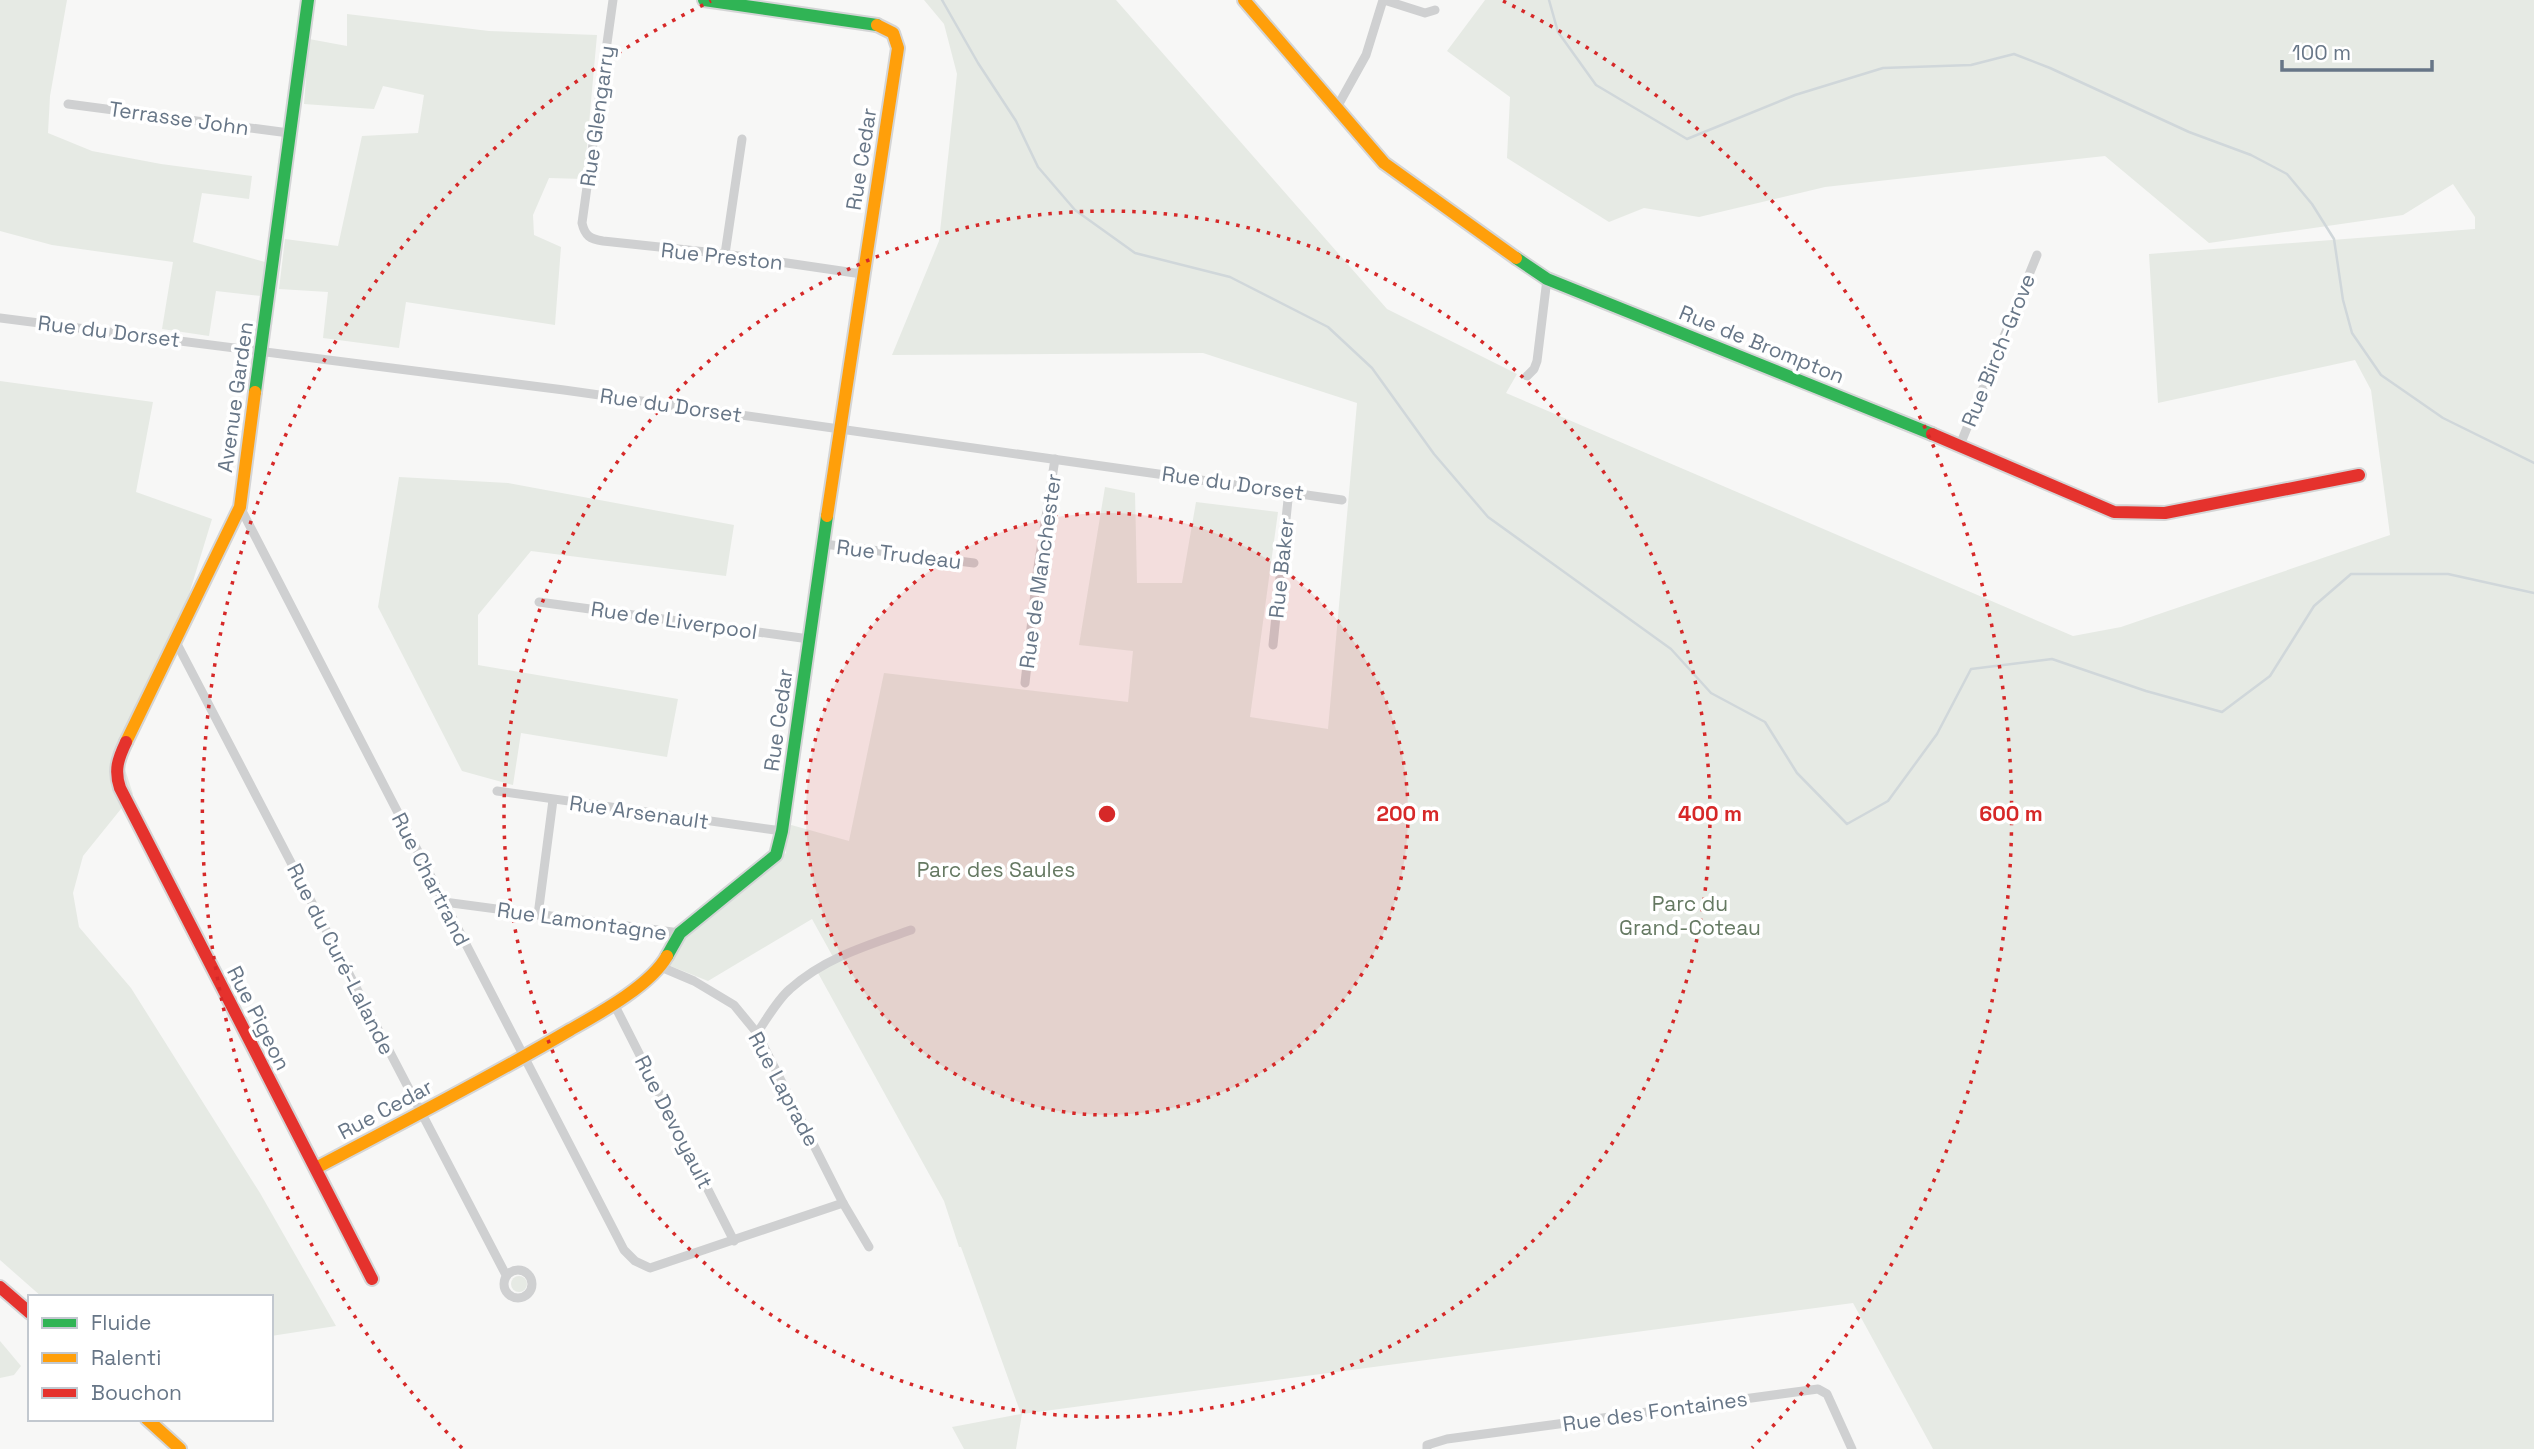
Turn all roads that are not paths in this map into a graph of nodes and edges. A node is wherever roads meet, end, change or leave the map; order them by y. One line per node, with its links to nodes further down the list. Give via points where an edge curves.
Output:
1 (308, 0): 9 (street, Avenue Garden)
2 (613, 0): 11 (street, Rue Glengarry)
3 (704, 0): 14 (street, Rue Cedar, via 880,25 893,33 898,48)
4 (1244, 0): 8 (street, Rue de Brompton)
5 (1383, 0): 6 (street, via 1425,13); 8 (street, via 1366,55)
6 (1435, 10)
7 (68, 104): 9 (street, Terrasse John)
8 (1336, 109): 15 (street, Rue de Brompton, via 1401,177)
9 (289, 133): 17 (street, Avenue Garden)
10 (742, 139): 12 (street)
11 (584, 232): 12 (street, Rue Preston, via 595,240)
12 (725, 254): 14 (street, Rue Preston)
13 (2037, 255): 20 (street, Rue Birch-Grove)
14 (862, 274): 19 (street, Rue Cedar)
15 (1547, 279): 18 (street, via 1537,361); 20 (street, Rue de Brompton)
16 (0, 318): 17 (street, Rue du Dorset)
17 (261, 350): 19 (street, Rue du Dorset); 25 (street, Avenue Garden)
18 (1527, 376)
19 (840, 429): 21 (street, Rue du Dorset); 26 (street, Rue Cedar)
20 (1960, 445): 22 (street, Rue de Brompton, via 2115,512 2165,513)
21 (1055, 459): 23 (street, Rue du Dorset); 32 (street, Rue de Manchester)
22 (2360, 475)
23 (1289, 490): 24 (street, Rue du Dorset); 31 (street, Rue Baker)
24 (1342, 500)
25 (240, 507): 30 (street, Avenue Garden); 37 (street, Rue Chartrand)
26 (824, 544): 27 (street, Rue Trudeau); 29 (street, Rue Cedar)
27 (974, 563)
28 (539, 602): 29 (street, Rue de Liverpool)
29 (809, 639): 36 (street, Rue Cedar)
30 (176, 642): 33 (street, Avenue Garden, via 118,758); 45 (street, Rue du Curé-Lalande)
31 (1273, 645)
32 (1025, 683)
33 (115, 773): 46 (street, Rue Pigeon)
34 (496, 791): 35 (street, Rue Arsenault)
35 (553, 800): 36 (street, Rue Arsenault); 38 (street)
36 (782, 831): 40 (street, Rue Cedar, via 776,855)
37 (444, 902): 38 (street, Rue Lamontagne); 44 (street, Rue Chartrand)
38 (538, 915): 40 (street, Rue Lamontagne)
39 (911, 930): 43 (street, via 818,968 789,990)
40 (680, 933): 41 (street, Rue Cedar)
41 (662, 967): 42 (street, Rue Cedar); 43 (street, Rue Laprade, via 734,1005)
42 (614, 1004): 44 (street, Rue Cedar); 48 (street, Rue Devoyault)
43 (757, 1033): 47 (street, Rue Laprade)
44 (523, 1058): 45 (street, Rue Cedar); 48 (street, Rue Chartrand, via 624,1250 635,1261 650,1268)
45 (420, 1112): 46 (street, Rue Cedar); 50 (street, Rue du Curé-Lalande)
46 (316, 1168): 51 (street, Rue Pigeon)
47 (843, 1203): 48 (street); 49 (street, Rue Laprade)
48 (734, 1241)
49 (869, 1247)
50 (506, 1275)
51 (372, 1279)
52 (0, 1287): 53 (street)
53 (28, 1312)
54 (149, 1421): 55 (street)
55 (180, 1449)
56 (1427, 1449): 57 (street, Rue des Fontaines, via 1427,1445 1447,1439 1818,1389 1828,1394)
57 (1852, 1449)

